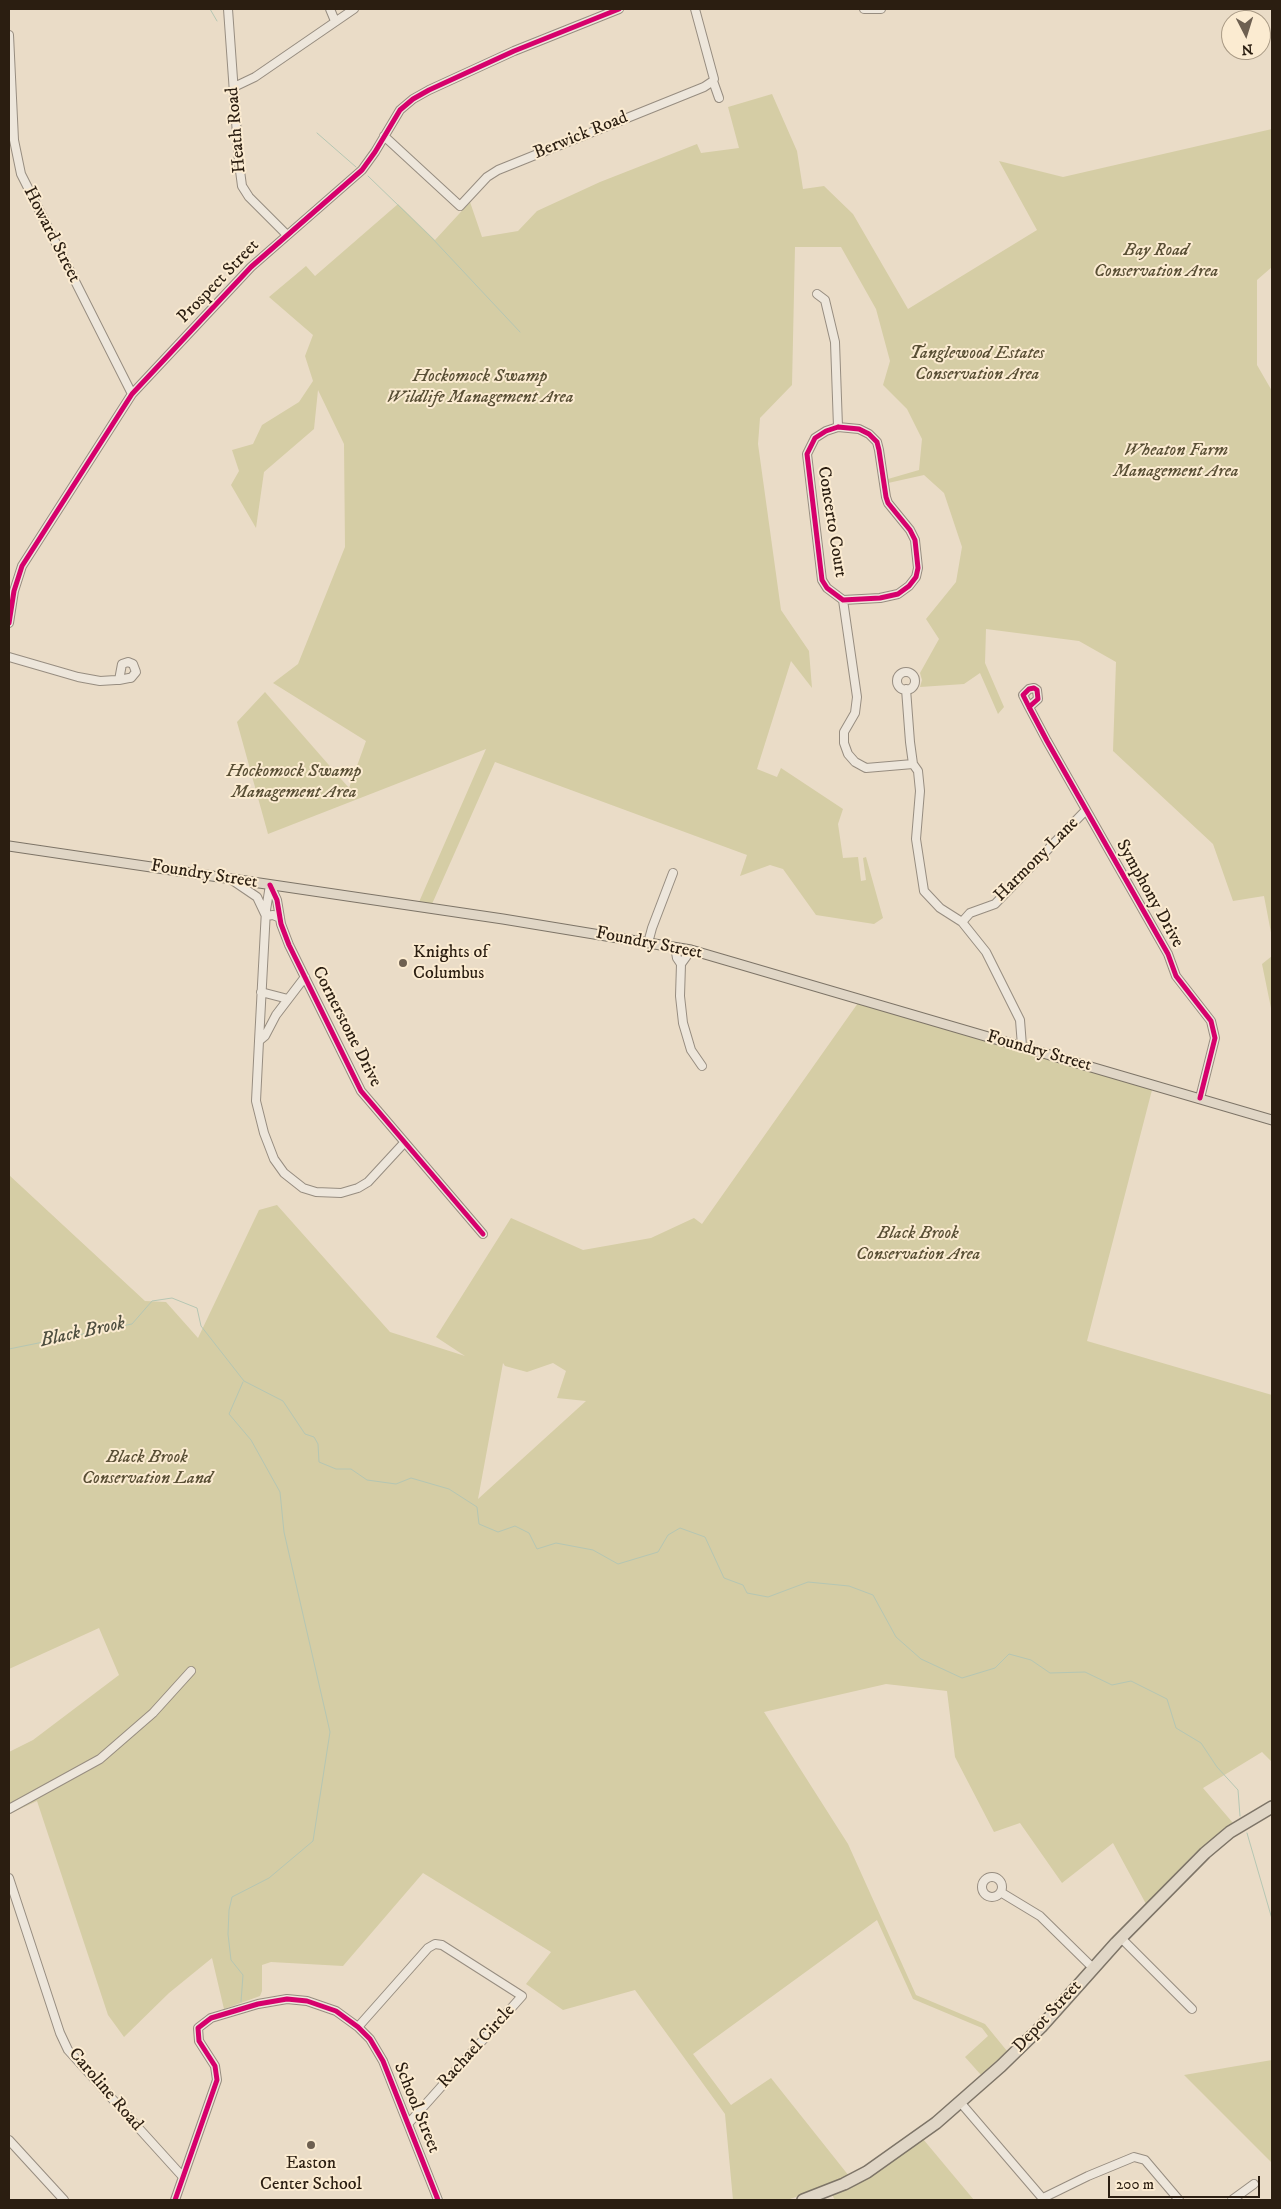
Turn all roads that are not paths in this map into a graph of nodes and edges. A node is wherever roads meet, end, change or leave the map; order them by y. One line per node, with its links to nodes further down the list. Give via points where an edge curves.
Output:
1 (228, 9): 11 (street, Heath Road)
2 (330, 9): 8 (street)
3 (354, 9): 8 (street)
4 (619, 9): 13 (street, Prospect Street, via 514,51 420,95 400,110)
5 (695, 9): 10 (street)
6 (864, 9): 7 (street)
7 (882, 9)
8 (335, 21): 11 (street, via 254,77)
9 (9, 35): 16 (street, Howard Street, via 14,140 21,174)
10 (713, 81): 12 (street); 13 (street, Berwick Road, via 498,170 460,206)
11 (234, 87): 14 (street, Heath Road, via 242,186)
12 (720, 98)
13 (384, 136): 14 (street, Prospect Street, via 353,178)
14 (286, 234): 16 (street, Prospect Street)
15 (817, 294): 17 (street, via 826,300 835,342)
16 (132, 394): 19 (street, Prospect Street, via 22,566)
17 (838, 427): 18 (street, Concerto Court, via 815,438 807,459 822,580); 18 (street, Concerto Court, via 858,429 876,442 880,450 886,497 915,540 918,568 913,581 898,594)
18 (843, 600): 24 (street, via 857,698 855,712 844,732 848,754 866,768)
19 (9, 623)
20 (9, 657): 21 (street, via 90,680)
21 (119, 680)
22 (906, 689): 24 (street)
23 (1030, 707): 25 (street, Symphony Drive)
24 (913, 764): 32 (street, via 918,771 920,790 916,839 924,891 940,908)
25 (1086, 810): 32 (street, Harmony Lane, via 994,904 970,913); 43 (street, Symphony Drive, via 1168,954 1176,976 1211,1020 1215,1038)
26 (9, 846): 28 (main road, Foundry Street)
27 (673, 873): 33 (street)
28 (230, 879): 29 (main road, Foundry Street); 30 (street, via 257,896)
29 (270, 885): 30 (street); 31 (street, Cornerstone Drive); 33 (main road, Foundry Street)
30 (266, 916): 31 (street); 38 (street)
31 (280, 918): 37 (street, Cornerstone Drive, via 287,941)
32 (962, 922): 41 (street, via 986,952 1020,1020)
33 (648, 943): 34 (main road, Foundry Street)
34 (675, 947): 35 (main road, Foundry Street); 36 (street)
35 (691, 950): 36 (street); 41 (main road, Foundry Street)
36 (681, 964): 42 (street, via 683,1023 691,1050)
37 (305, 977): 39 (street); 45 (street, Cornerstone Drive, via 361,1090)
38 (261, 992): 39 (street); 40 (street)
39 (288, 999): 40 (street)
40 (259, 1041): 45 (street, via 256,1101 264,1133 279,1166 296,1184 323,1193 341,1193 358,1188 373,1178)
41 (1022, 1046): 43 (main road, Foundry Street)
42 (702, 1066)
43 (1200, 1098): 44 (main road, Foundry Street)
44 (1272, 1120)
45 (404, 1143): 46 (street, Cornerstone Drive)
46 (483, 1234)
47 (191, 1671): 49 (street, via 153,1713 100,1759)
48 (1272, 1807): 52 (highway, Depot Street, via 1211,1847)
49 (9, 1809)
50 (9, 1878): 59 (street, Caroline Road, via 68,2050)
51 (1002, 1893): 53 (street, via 1040,1916)
52 (1121, 1938): 53 (highway, Depot Street); 54 (street)
53 (1093, 1968): 56 (highway, Depot Street, via 1041,2027)
54 (1192, 2009)
55 (358, 2027): 57 (street, School Street, via 379,2054); 57 (street, Rachael Circle, via 435,1944 442,1945 522,1996); 59 (street, School Street, via 341,2014 302,2000 258,2004 212,2018 201,2025 198,2031 202,2047 217,2070 217,2080)
56 (960, 2102): 61 (street); 65 (highway, Depot Street, via 867,2172)
57 (408, 2124): 64 (street, School Street)
58 (9, 2140): 62 (street)
59 (183, 2176): 63 (street)
60 (1254, 2184): 67 (street)
61 (1043, 2199): 66 (street, via 1126,2159 1137,2157 1145,2160)
62 (64, 2200)
63 (175, 2200)
64 (438, 2200)
65 (803, 2200)
66 (1179, 2200)
67 (1232, 2200)

